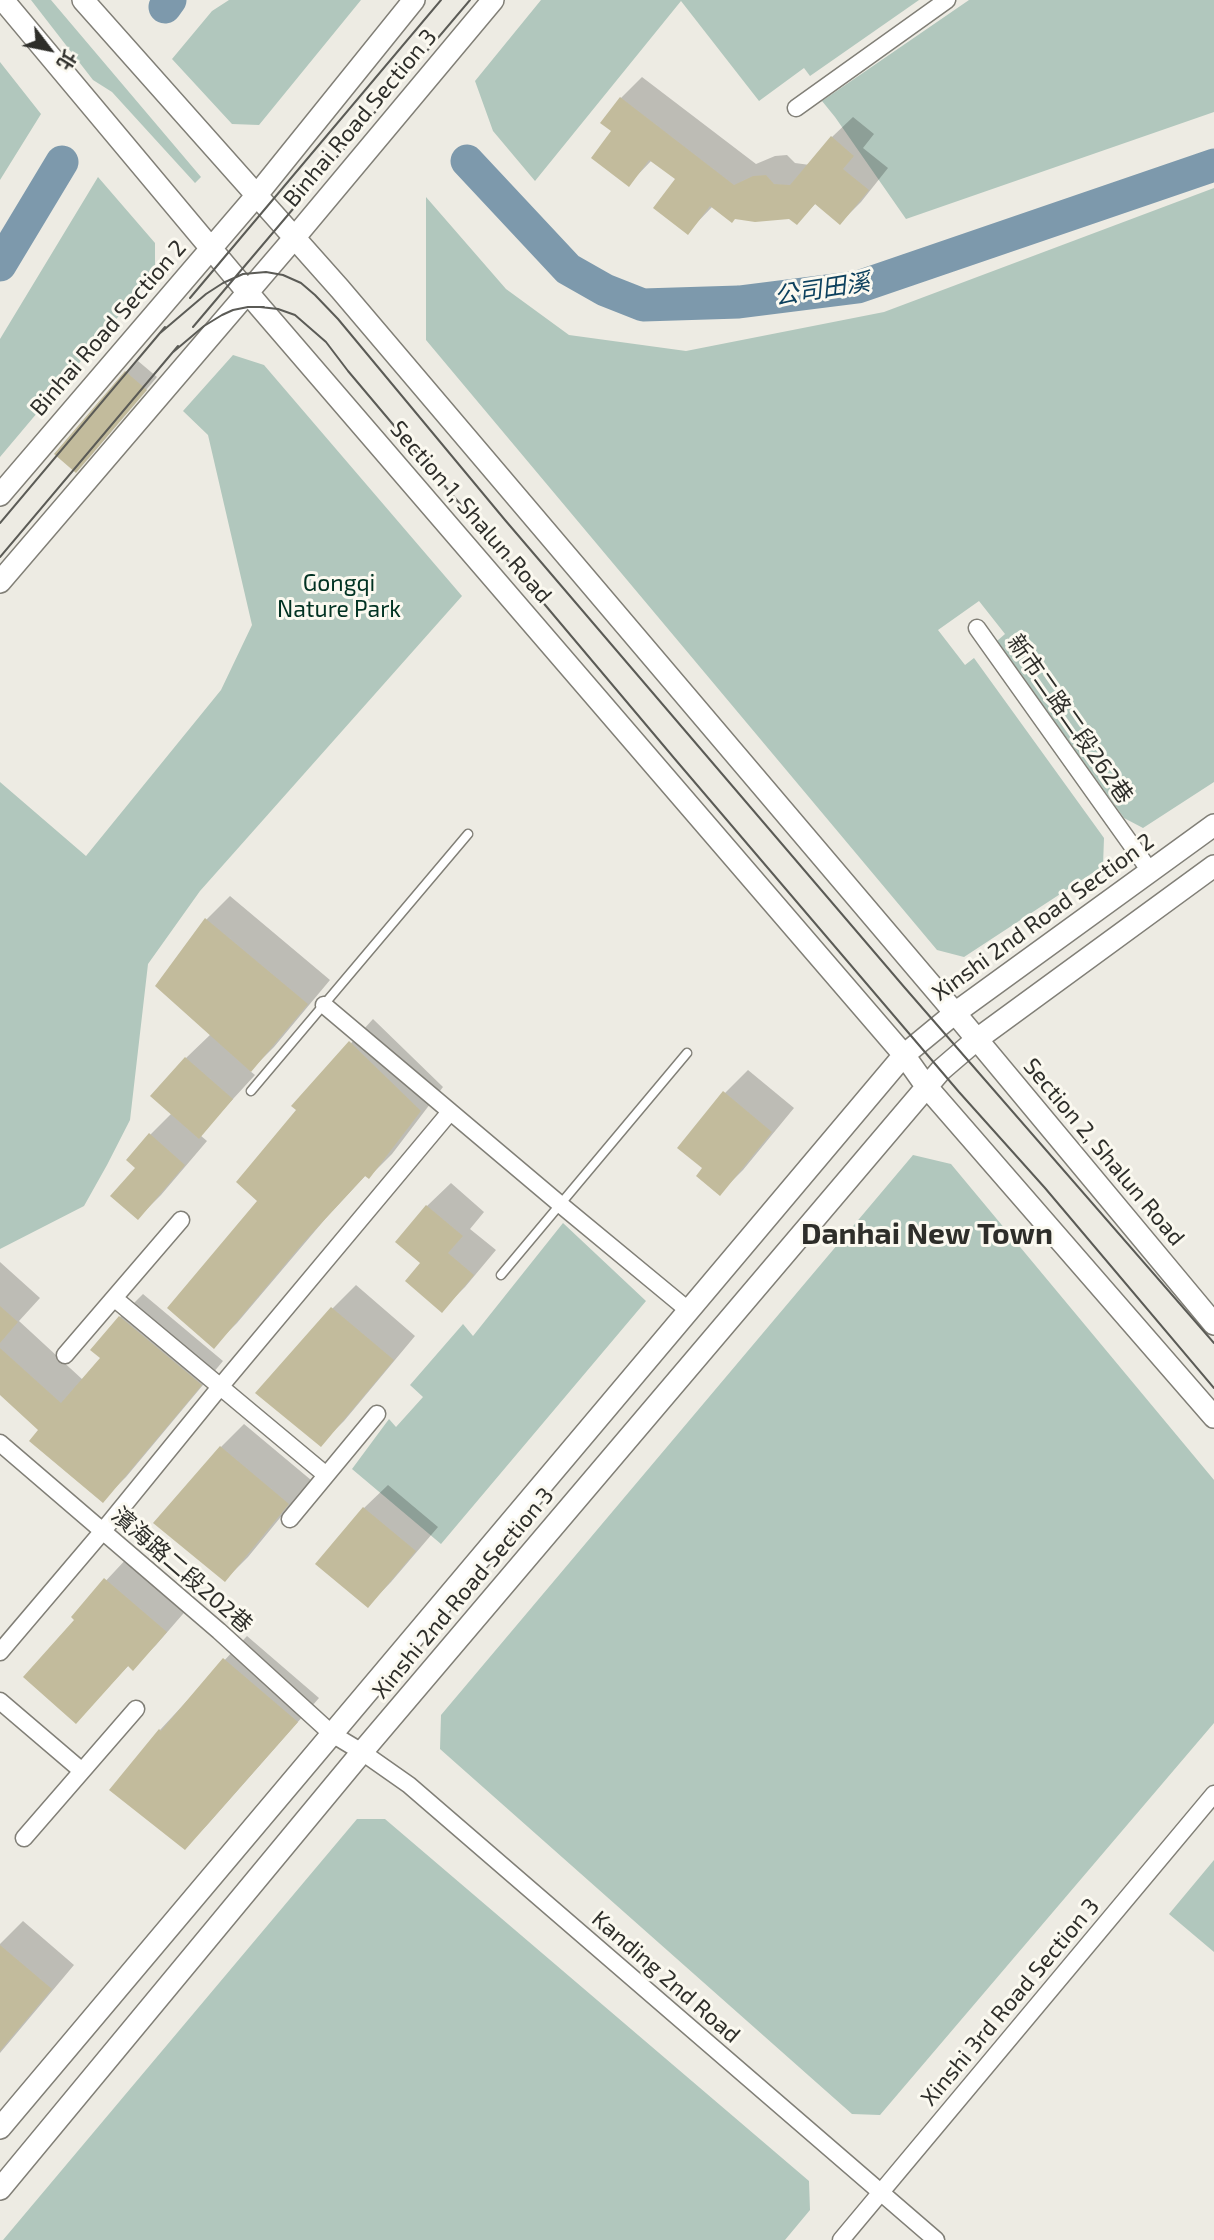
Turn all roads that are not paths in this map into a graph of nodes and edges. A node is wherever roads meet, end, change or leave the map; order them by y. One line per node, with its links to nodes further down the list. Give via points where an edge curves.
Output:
1 (3, 0): 9 (street, Section 1, Shalun Road)
2 (83, 0): 7 (street, Section 1, Shalun Road)
3 (414, 0): 7 (street, Binhai Road Section 3)
4 (493, 0): 8 (street, Binhai Road Section 3)
5 (947, 0): 6 (street)
6 (796, 108)
7 (256, 196): 8 (street, Section 1, Shalun Road); 9 (street, Binhai Road Section 2)
8 (295, 238): 10 (street, Binhai Road Section 3); 19 (street, Section 1, Shalun Road)
9 (210, 249): 10 (street, Section 1, Shalun Road); 11 (street, Binhai Road Section 2)
10 (248, 292): 12 (street); 22 (street, Section 1, Shalun Road)
11 (0, 495)
12 (0, 582)
13 (977, 628): 17 (street, 新市二路二段262巷)
14 (1214, 825): 17 (street, Xinshi 2nd Road Section 2)
15 (468, 834): 18 (lane)
16 (1214, 866): 20 (street)
17 (1150, 871): 19 (street, Xinshi 2nd Road Section 2)
18 (324, 1005): 24 (lane); 25 (street)
19 (955, 1013): 20 (street, Section 2, Shalun Road); 22 (street, Xinshi 2nd Road Section 2)
20 (976, 1040): 23 (street, Xinshi 2nd Road Section 3); 31 (street, Section 2, Shalun Road)
21 (687, 1053): 26 (lane)
22 (904, 1055): 23 (street); 30 (street, Xinshi 2nd Road Section 3)
23 (926, 1086): 35 (street); 44 (street, Xinshi 2nd Road Section 3)
24 (251, 1091)
25 (450, 1112): 26 (street); 33 (street)
26 (561, 1205): 28 (lane); 30 (street)
27 (181, 1220): 29 (street)
28 (501, 1275)
29 (114, 1298): 32 (street); 33 (street)
30 (688, 1310): 43 (street, Xinshi 2nd Road Section 3)
31 (1214, 1324)
32 (65, 1355)
33 (220, 1387): 37 (street); 39 (street)
34 (377, 1414): 37 (street)
35 (1214, 1417)
36 (0, 1443): 39 (street, 濱海路二段202巷)
37 (326, 1475): 38 (street)
38 (290, 1519)
39 (102, 1532): 40 (street); 43 (street, 濱海路二段202巷)
40 (0, 1652)
41 (0, 1701): 45 (street)
42 (136, 1709): 45 (street)
43 (332, 1734): 44 (street, 濱海路二段202巷); 48 (street, Xinshi 2nd Road Section 3)
44 (362, 1752): 49 (street, Xinshi 2nd Road Section 3); 50 (street, Kanding 2nd Road, via 409,1785)
45 (82, 1771): 47 (street)
46 (1214, 1794): 50 (street, Xinshi 3rd Road Section 3)
47 (24, 1838)
48 (0, 2128)
49 (0, 2189)
50 (881, 2192): 51 (street, Xinshi 3rd Road Section 3); 52 (street, Kanding 2nd Road)
51 (841, 2240)
52 (936, 2240)

